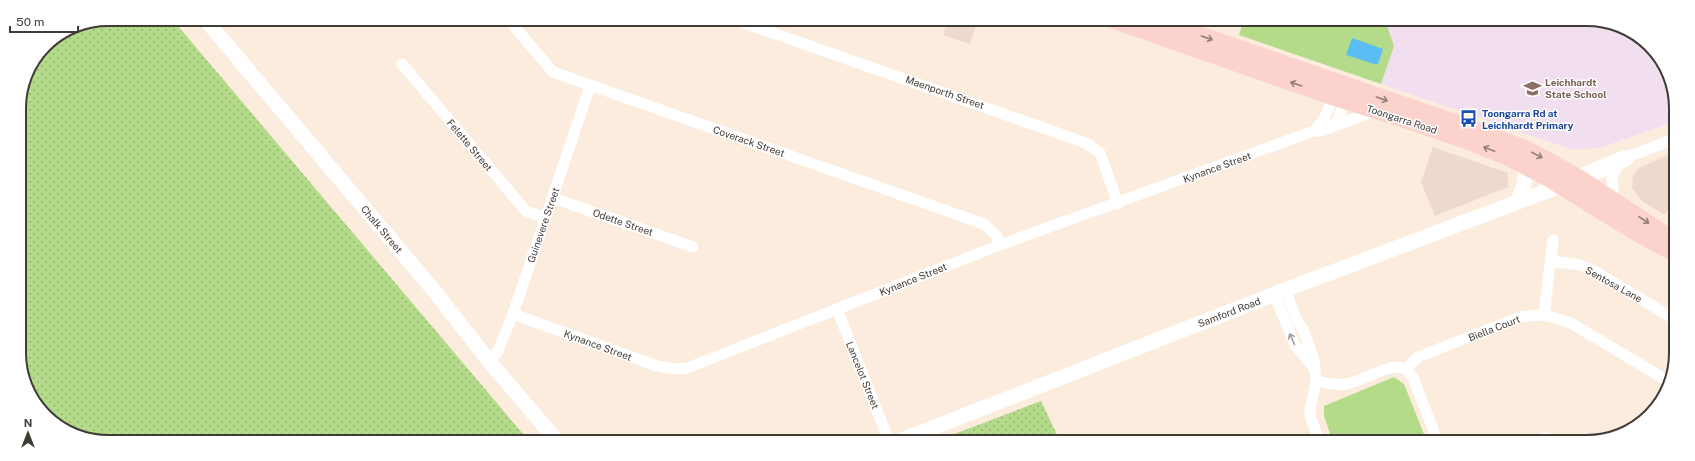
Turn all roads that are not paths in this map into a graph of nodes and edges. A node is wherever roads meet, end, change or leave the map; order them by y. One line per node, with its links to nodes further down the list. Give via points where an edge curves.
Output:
1 (211, 26): 34 (street, Chalk Street, via 436,293)
2 (513, 26): 7 (street, Coverack Street, via 553,72)
3 (753, 26): 21 (street, Maenporth Street, via 1086,142 1100,153)
4 (1140, 26): 8 (main road, Toongarra Road, one-way to 4)
5 (1172, 26): 8 (main road, Toongarra Road, one-way to 8)
6 (402, 64): 22 (street, Felette Street, via 526,211)
7 (590, 86): 18 (street, Guinevere Street); 25 (street, Coverack Street, via 984,224 997,236)
8 (1341, 94): 9 (main road, Toongarra Road); 10 (street, via 1338,120); 11 (street); 16 (main road, Toongarra Road, one-way to 16, via 1501,140 1526,150)
9 (1378, 110): 10 (street, Kynance Street); 14 (main road, Toongarra Road, one-way to 9, via 1470,142)
10 (1332, 127): 11 (street, Kynance Street)
11 (1314, 131): 21 (street, Kynance Street)
12 (1669, 141): 13 (street, Samford Road)
13 (1638, 153): 15 (street, Samford Road); 16 (street, Samford Road, via 1621,157)
14 (1524, 166): 17 (main road, Toongarra Road); 20 (street, via 1526,172 1523,188)
15 (1617, 166): 16 (street, Samford Road); 19 (street, via 1612,179)
16 (1578, 178): 17 (main road, Samford Road); 19 (main road, Toongarra Road)
17 (1560, 186): 20 (street, Samford Road); 27 (main road, Toongarra Road)
18 (553, 198): 22 (street, Guinevere Street); 26 (street, Odette Street)
19 (1614, 200): 23 (main road, Toongarra Road, one-way to 23)
20 (1517, 202): 29 (street, Samford Road)
21 (1118, 204): 25 (street, Kynance Street)
22 (545, 218): 31 (street, Guinevere Street)
23 (1669, 237)
24 (1553, 240): 28 (street)
25 (1000, 245): 30 (street, Kynance Street)
26 (693, 247)
27 (1669, 250)
28 (1551, 261): 32 (street); 33 (street, Sentosa Lane, via 1580,266 1596,272)
29 (1280, 292): 36 (street, via 1305,334 1314,360); 40 (street, Samford Road)
30 (837, 309): 31 (street, Kynance Street, via 687,368 674,369 657,366); 39 (street, Lancelot Street)
31 (513, 314): 34 (street, Guinevere Street, via 497,353)
32 (1544, 316): 35 (street, Biella Court, via 1527,316 1514,320 1418,357); 37 (street, Biella Court, via 1571,323)
33 (1669, 316)
34 (488, 360): 38 (street, Chalk Street)
35 (1406, 369): 36 (street, via 1394,367 1346,384 1334,385); 42 (street, via 1414,378)
36 (1316, 376): 41 (street, via 1310,410)
37 (1665, 379)
38 (552, 435)
39 (887, 435)
40 (914, 435)
41 (1317, 435)
42 (1435, 435)

